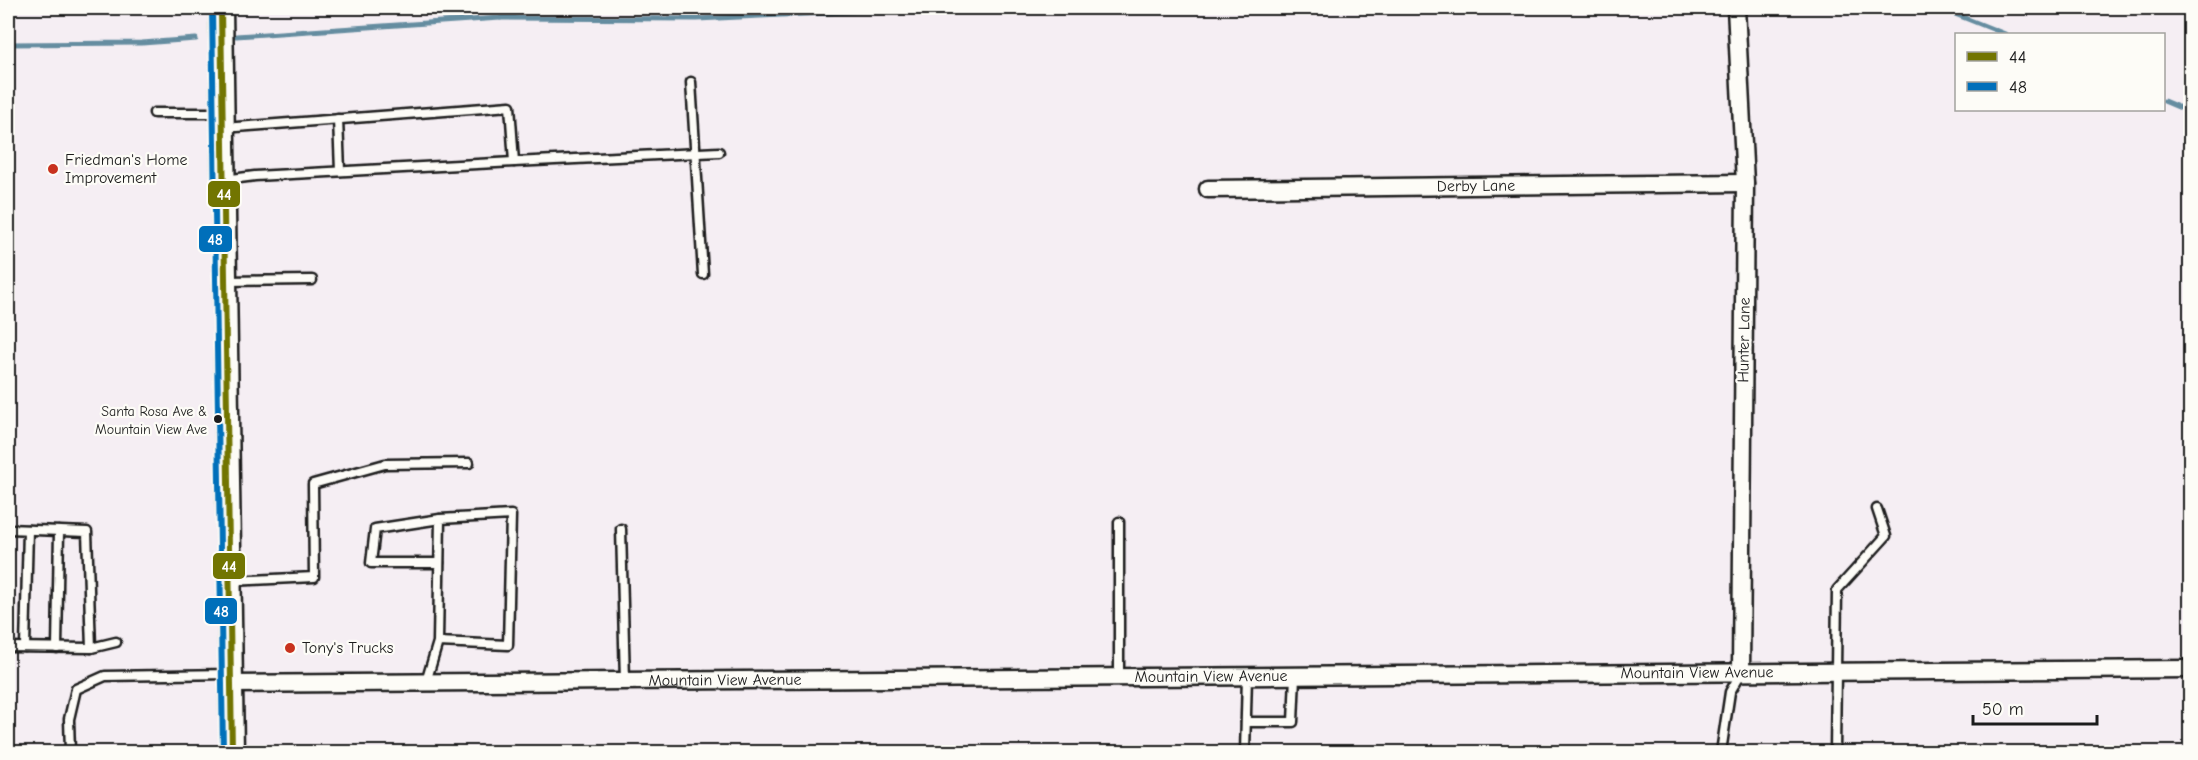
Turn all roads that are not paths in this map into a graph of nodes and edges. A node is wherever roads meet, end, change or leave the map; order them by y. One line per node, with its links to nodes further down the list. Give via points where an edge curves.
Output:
1 (221, 8): 6 (main road)
2 (1736, 8): 12 (street, Hunter Lane)
3 (691, 82): 8 (lane)
4 (154, 113): 6 (lane)
5 (338, 119): 6 (lane, via 268,124); 9 (lane, via 510,106); 10 (lane)
6 (223, 120): 11 (main road)
7 (719, 152): 8 (lane)
8 (695, 153): 9 (lane); 14 (lane)
9 (514, 162): 10 (lane)
10 (340, 171): 11 (lane)
11 (223, 181): 16 (main road)
12 (1745, 183): 13 (street, Derby Lane); 34 (street, Hunter Lane)
13 (1208, 189)
14 (703, 274)
15 (312, 280): 16 (lane)
16 (225, 281): 26 (main road)
17 (469, 463): 26 (lane, via 385,464 313,484 314,577)
18 (1877, 509): 35 (lane, via 1886,536 1837,590)
19 (440, 519): 25 (lane); 25 (lane, via 375,529 371,563); 28 (lane, via 511,515 508,645)
20 (1119, 522): 38 (lane)
21 (8, 529): 23 (lane)
22 (621, 529): 40 (lane)
23 (28, 530): 24 (lane); 30 (lane)
24 (59, 531): 31 (lane); 32 (lane, via 87,532)
25 (439, 563): 28 (lane)
26 (229, 581): 39 (main road)
27 (116, 642): 32 (lane)
28 (438, 642): 41 (lane)
29 (8, 647): 30 (lane)
30 (25, 647): 31 (lane)
31 (57, 648): 32 (lane)
32 (91, 648)
33 (2190, 669): 35 (street, Mountain View Avenue)
34 (1741, 672): 35 (street, Mountain View Avenue); 37 (street, Mountain View Avenue); 46 (lane, via 1730,692)
35 (1835, 672): 47 (lane)
36 (1247, 676): 37 (street, Mountain View Avenue); 38 (street, Mountain View Avenue); 42 (lane)
37 (1295, 676): 42 (lane, via 1293,722)
38 (1119, 677): 40 (street, Mountain View Avenue)
39 (230, 679): 41 (street, Mountain View Avenue); 43 (lane, via 105,676 76,689 69,719); 44 (main road)
40 (625, 681): 41 (street, Mountain View Avenue)
41 (426, 682)
42 (1246, 722): 45 (lane)
43 (70, 753)
44 (232, 753)
45 (1245, 753)
46 (1722, 753)
47 (1835, 753)

